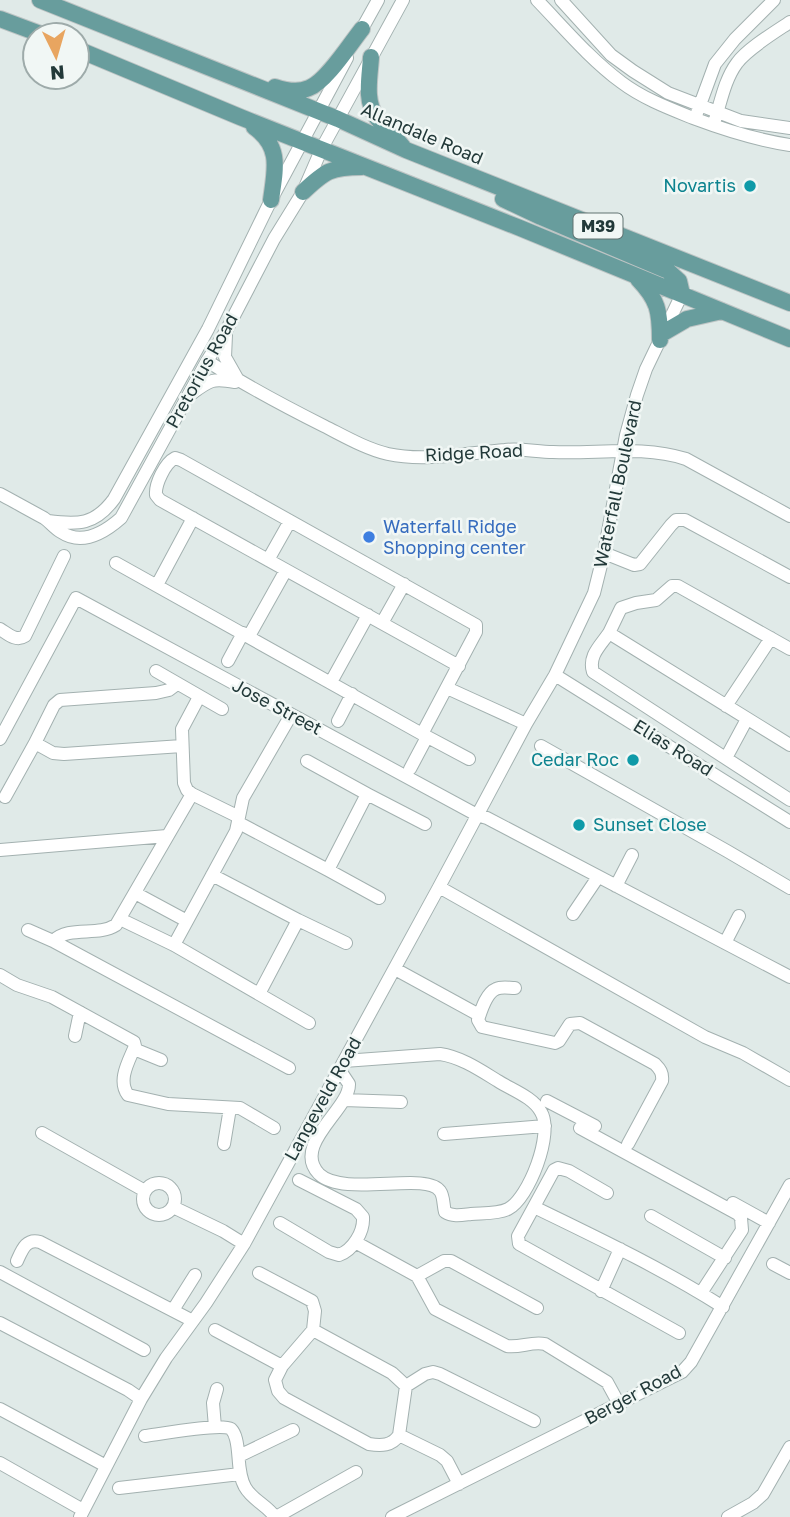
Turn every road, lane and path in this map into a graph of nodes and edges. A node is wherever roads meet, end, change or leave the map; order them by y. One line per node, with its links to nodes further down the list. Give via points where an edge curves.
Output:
1 (40, 0): 13 (main road, Allandale Road / M39)
2 (378, 0): 10 (street, Pretorius Road)
3 (403, 0): 12 (street, Pretorius Road)
4 (537, 0): 15 (street, via 623,83 642,96)
5 (561, 0): 15 (street, via 611,55)
6 (774, 0): 15 (street, via 715,64)
7 (0, 19): 9 (main road)
8 (790, 22): 16 (street, via 738,61)
9 (21, 27)
10 (362, 29): 13 (main road, via 308,89 291,91); 14 (street, Pretorius Road)
11 (91, 55): 17 (main road, M39)
12 (371, 57): 18 (street, Pretorius Road); 24 (main road, via 372,110)
13 (232, 76): 14 (main road, Allandale Road / M39)
14 (318, 112): 18 (main road, Allandale Road / M39); 21 (street, Pretorius Road)
15 (697, 112): 16 (street); 19 (street)
16 (717, 113): 19 (street); 20 (street)
17 (240, 117): 21 (main road, M39); 28 (main road, via 263,133 271,145 276,160)
18 (338, 120): 23 (street, Pretorius Road); 24 (main road, Allandale Road / M39)
19 (713, 126): 22 (street)
20 (790, 128)
21 (303, 141): 23 (main road, M39); 28 (street, Pretorius Road)
22 (790, 145)
23 (322, 149): 25 (main road, M39); 27 (street, Pretorius Road)
24 (406, 150): 26 (main road, Allandale Road / M39)
25 (368, 167): 27 (main road, via 338,168); 29 (main road, M39)
26 (454, 169): 30 (main road, via 474,185 541,217 668,271 679,281); 31 (main road, Allandale Road / M39)
27 (303, 192): 33 (street, Pretorius Road)
28 (271, 200): 38 (street, Pretorius Road)
29 (636, 277): 30 (main road, M39); 34 (main road, via 650,291 660,312)
30 (682, 294): 32 (main road, M39); 34 (street, Waterfall Boulevard)
31 (790, 303)
32 (722, 311): 34 (main road, via 687,319); 35 (main road, M39)
33 (226, 331): 36 (street, Pretorius Road); 37 (street, via 225,357)
34 (661, 336): 40 (street, Waterfall Boulevard, via 637,395)
35 (790, 339)
36 (207, 361): 37 (street, Ridge Road); 38 (street); 39 (street, Pretorius Road)
37 (240, 382): 39 (street, via 218,379); 40 (street, Ridge Road, via 387,454 429,457 516,449)
38 (172, 396): 44 (street, Pretorius Road, via 106,509 78,523)
39 (189, 396): 44 (street, Pretorius Road, via 121,518 94,536 73,537)
40 (623, 452): 42 (street, Ridge Road, via 651,451 686,459); 46 (street, Waterfall Boulevard)
41 (0, 494): 44 (street, Pretorius Road)
42 (790, 516)
43 (193, 519): 45 (street, via 156,495 172,458); 48 (street); 53 (street)
44 (48, 520)
45 (290, 521): 48 (street); 52 (street)
46 (604, 553): 51 (street, via 640,564 676,520 685,520); 64 (street, Waterfall Boulevard, via 594,593)
47 (64, 556): 56 (street, via 25,636 16,638)
48 (268, 560): 50 (street)
49 (116, 563): 53 (street)
50 (286, 570): 54 (street); 58 (street)
51 (790, 577)
52 (404, 584): 55 (street); 62 (street, via 476,625)
53 (157, 585): 58 (street)
54 (368, 615): 55 (street); 65 (street)
55 (382, 623): 62 (street)
56 (0, 629)
57 (609, 633): 59 (street, via 621,608 656,600 678,586); 70 (street); 82 (street, via 592,658 593,672)
58 (246, 635): 61 (street); 65 (street)
59 (771, 638): 60 (street); 70 (street)
60 (790, 649)
61 (228, 661)
62 (459, 666): 67 (street)
63 (156, 671): 66 (street)
64 (555, 675): 75 (street, Langeveld Road); 92 (street, Elias Road)
65 (331, 682): 68 (street)
66 (177, 684): 69 (street); 78 (street, via 163,691 60,701)
67 (447, 688): 75 (street); 76 (street)
68 (352, 694): 74 (street); 76 (street)
69 (199, 697): 71 (street); 80 (street, via 182,729)
70 (726, 706): 73 (street)
71 (222, 709)
72 (292, 715): 77 (street, Jose Street, via 76,598); 90 (street, Jose Street); 91 (street, via 243,798)
73 (747, 719): 79 (street); 82 (street)
74 (338, 721)
75 (526, 724): 90 (street, Langeveld Road)
76 (425, 735): 83 (street); 85 (street)
77 (0, 739)
78 (35, 743): 80 (street, via 64,754); 88 (street)
79 (790, 745)
80 (182, 746): 86 (street, via 184,783)
81 (541, 746): 100 (street)
82 (726, 758): 89 (street)
83 (470, 759)
84 (307, 761): 87 (street)
85 (410, 769)
86 (191, 794): 91 (street); 94 (street)
87 (367, 794): 93 (street); 97 (street)
88 (5, 797)
89 (790, 800)
90 (477, 815): 99 (street, Jose Street); 102 (street, Langeveld Road)
91 (239, 820): 97 (street); 98 (street)
92 (790, 822)
93 (425, 824)
94 (167, 836): 95 (street); 103 (street)
95 (0, 850)
96 (632, 855): 101 (street)
97 (328, 870): 104 (street)
98 (212, 875): 108 (street); 109 (street)
99 (598, 877): 101 (street, Jose Street); 105 (street)
100 (788, 883)
101 (616, 886): 113 (street, Jose Street)
102 (439, 887): 115 (street, Langeveld Road); 128 (street)
103 (135, 893): 107 (street); 109 (street)
104 (379, 898)
105 (573, 915)
106 (738, 916): 113 (street)
107 (120, 919): 111 (street, via 111,928 64,933); 114 (street)
108 (298, 920): 112 (street); 119 (street)
109 (187, 921): 114 (street)
110 (28, 930): 111 (street)
111 (53, 942): 127 (street)
112 (346, 943)
113 (725, 943): 117 (street, Jose Street)
114 (174, 944): 119 (street)
115 (394, 969): 121 (street); 126 (street, Langeveld Road)
116 (0, 975): 120 (street)
117 (790, 977)
118 (515, 988): 121 (street, via 493,990)
119 (259, 994): 122 (street)
120 (80, 1012): 123 (street); 124 (street, via 132,1041)
121 (480, 1015): 139 (street, via 482,1027 551,1044 559,1041 570,1024 580,1023 655,1064 662,1081)
122 (309, 1023)
123 (75, 1036)
124 (134, 1049): 125 (street); 132 (street, via 124,1074 128,1095 168,1104)
125 (161, 1060)
126 (341, 1065): 129 (street, via 349,1084); 133 (street, via 449,1055 530,1100 542,1113); 150 (street, Langeveld Road)
127 (289, 1068)
128 (790, 1080)
129 (344, 1100): 131 (street); 133 (street, via 315,1142 312,1160 318,1172 360,1185 433,1185 442,1194 445,1212 458,1216 496,1212 516,1203 538,1166)
130 (547, 1101): 139 (street)
131 (401, 1102)
132 (230, 1108): 134 (street, via 244,1109); 138 (street)
133 (545, 1126): 137 (street)
134 (274, 1128)
135 (580, 1128): 152 (street, via 738,1214 742,1230)
136 (43, 1133): 142 (street)
137 (444, 1134)
138 (223, 1144)
139 (628, 1144): 148 (street)
140 (299, 1180): 149 (street, via 361,1213 363,1225)
141 (790, 1185): 148 (street, Berger Road)
142 (145, 1191): 145 (street, via 154,1184 170,1187 175,1197); 145 (street, via 142,1201 150,1213 160,1216)
143 (607, 1193): 144 (street, via 558,1168)
144 (534, 1206): 151 (street); 160 (street, via 518,1236 519,1244)
145 (173, 1208): 150 (street)
146 (651, 1216): 152 (street)
147 (280, 1223): 149 (street, via 336,1254)
148 (769, 1223): 162 (street, Berger Road)
149 (355, 1242): 159 (street)
150 (244, 1244): 165 (street, Langeveld Road)
151 (620, 1248): 160 (street); 161 (street)
152 (725, 1258): 161 (street)
153 (17, 1261): 164 (street, via 23,1248 35,1240)
154 (773, 1264): 157 (street)
155 (0, 1272): 170 (street)
156 (259, 1273): 167 (street, via 312,1301)
157 (790, 1273)
158 (195, 1275): 164 (street)
159 (417, 1276): 163 (street, via 451,1261); 175 (street, via 435,1308 507,1346 548,1346 607,1382)
160 (601, 1291): 169 (street)
161 (701, 1293): 162 (street)
162 (723, 1307): 175 (street, Berger Road, via 682,1372)
163 (537, 1308)
164 (173, 1310): 165 (street)
165 (193, 1321): 174 (street, Langeveld Road)
166 (0, 1323): 174 (street)
167 (313, 1329): 171 (street); 172 (street, via 392,1373)
168 (215, 1330): 171 (street)
169 (679, 1333)
170 (144, 1350)
171 (282, 1366): 180 (street, via 275,1380 284,1398 369,1444 385,1445)
172 (406, 1386): 177 (street, via 433,1372); 180 (street)
173 (217, 1389): 178 (street)
174 (141, 1399): 185 (street, Langeveld Road)
175 (619, 1404): 188 (street, Berger Road)
176 (0, 1409): 185 (street)
177 (534, 1421)
178 (215, 1427): 181 (street); 183 (street, via 234,1432)
179 (293, 1430): 183 (street)
180 (399, 1435): 188 (street, via 440,1455)
181 (145, 1436)
182 (790, 1447): 193 (street, via 763,1494)
183 (239, 1456): 187 (street)
184 (1, 1466): 190 (street)
185 (106, 1466): 190 (street, Langeveld Road)
186 (356, 1472): 191 (street)
187 (240, 1474): 189 (street); 191 (street, via 251,1495)
188 (459, 1484): 192 (street, Berger Road)
189 (119, 1488)
190 (81, 1513)
191 (276, 1517)
192 (392, 1517)
193 (728, 1517)

